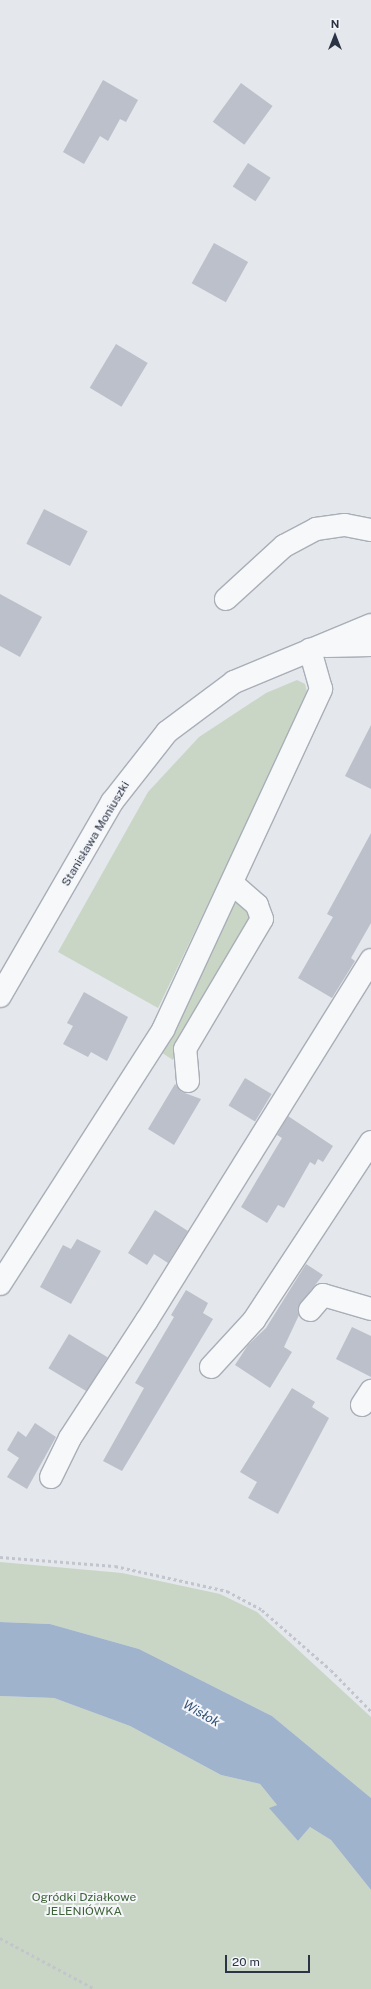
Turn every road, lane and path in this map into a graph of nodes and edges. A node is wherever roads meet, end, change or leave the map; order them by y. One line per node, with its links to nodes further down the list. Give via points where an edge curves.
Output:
1 (371, 530): 2 (street, via 345,526 316,529 284,546)
2 (226, 599)
3 (371, 625): 5 (street, Stanisława Moniuszki)
4 (371, 645): 5 (street)
5 (316, 648): 6 (street, via 321,689); 8 (street, Stanisława Moniuszki, via 234,682 167,732 112,802)
6 (232, 883): 9 (street, via 257,905 262,919 185,1049); 11 (street, via 163,1030)
7 (371, 960): 15 (street, via 147,1320 70,1438)
8 (2, 988)
9 (188, 1081)
10 (371, 1142): 14 (street, via 254,1320)
11 (0, 1284)
12 (371, 1309): 13 (street, via 323,1295)
13 (310, 1310)
14 (211, 1367)
15 (52, 1478)
16 (0, 1557): 17 (path, via 115,1566 227,1591 262,1610 331,1670)
17 (371, 1711)
18 (0, 1938): 19 (path)
19 (95, 1989)

